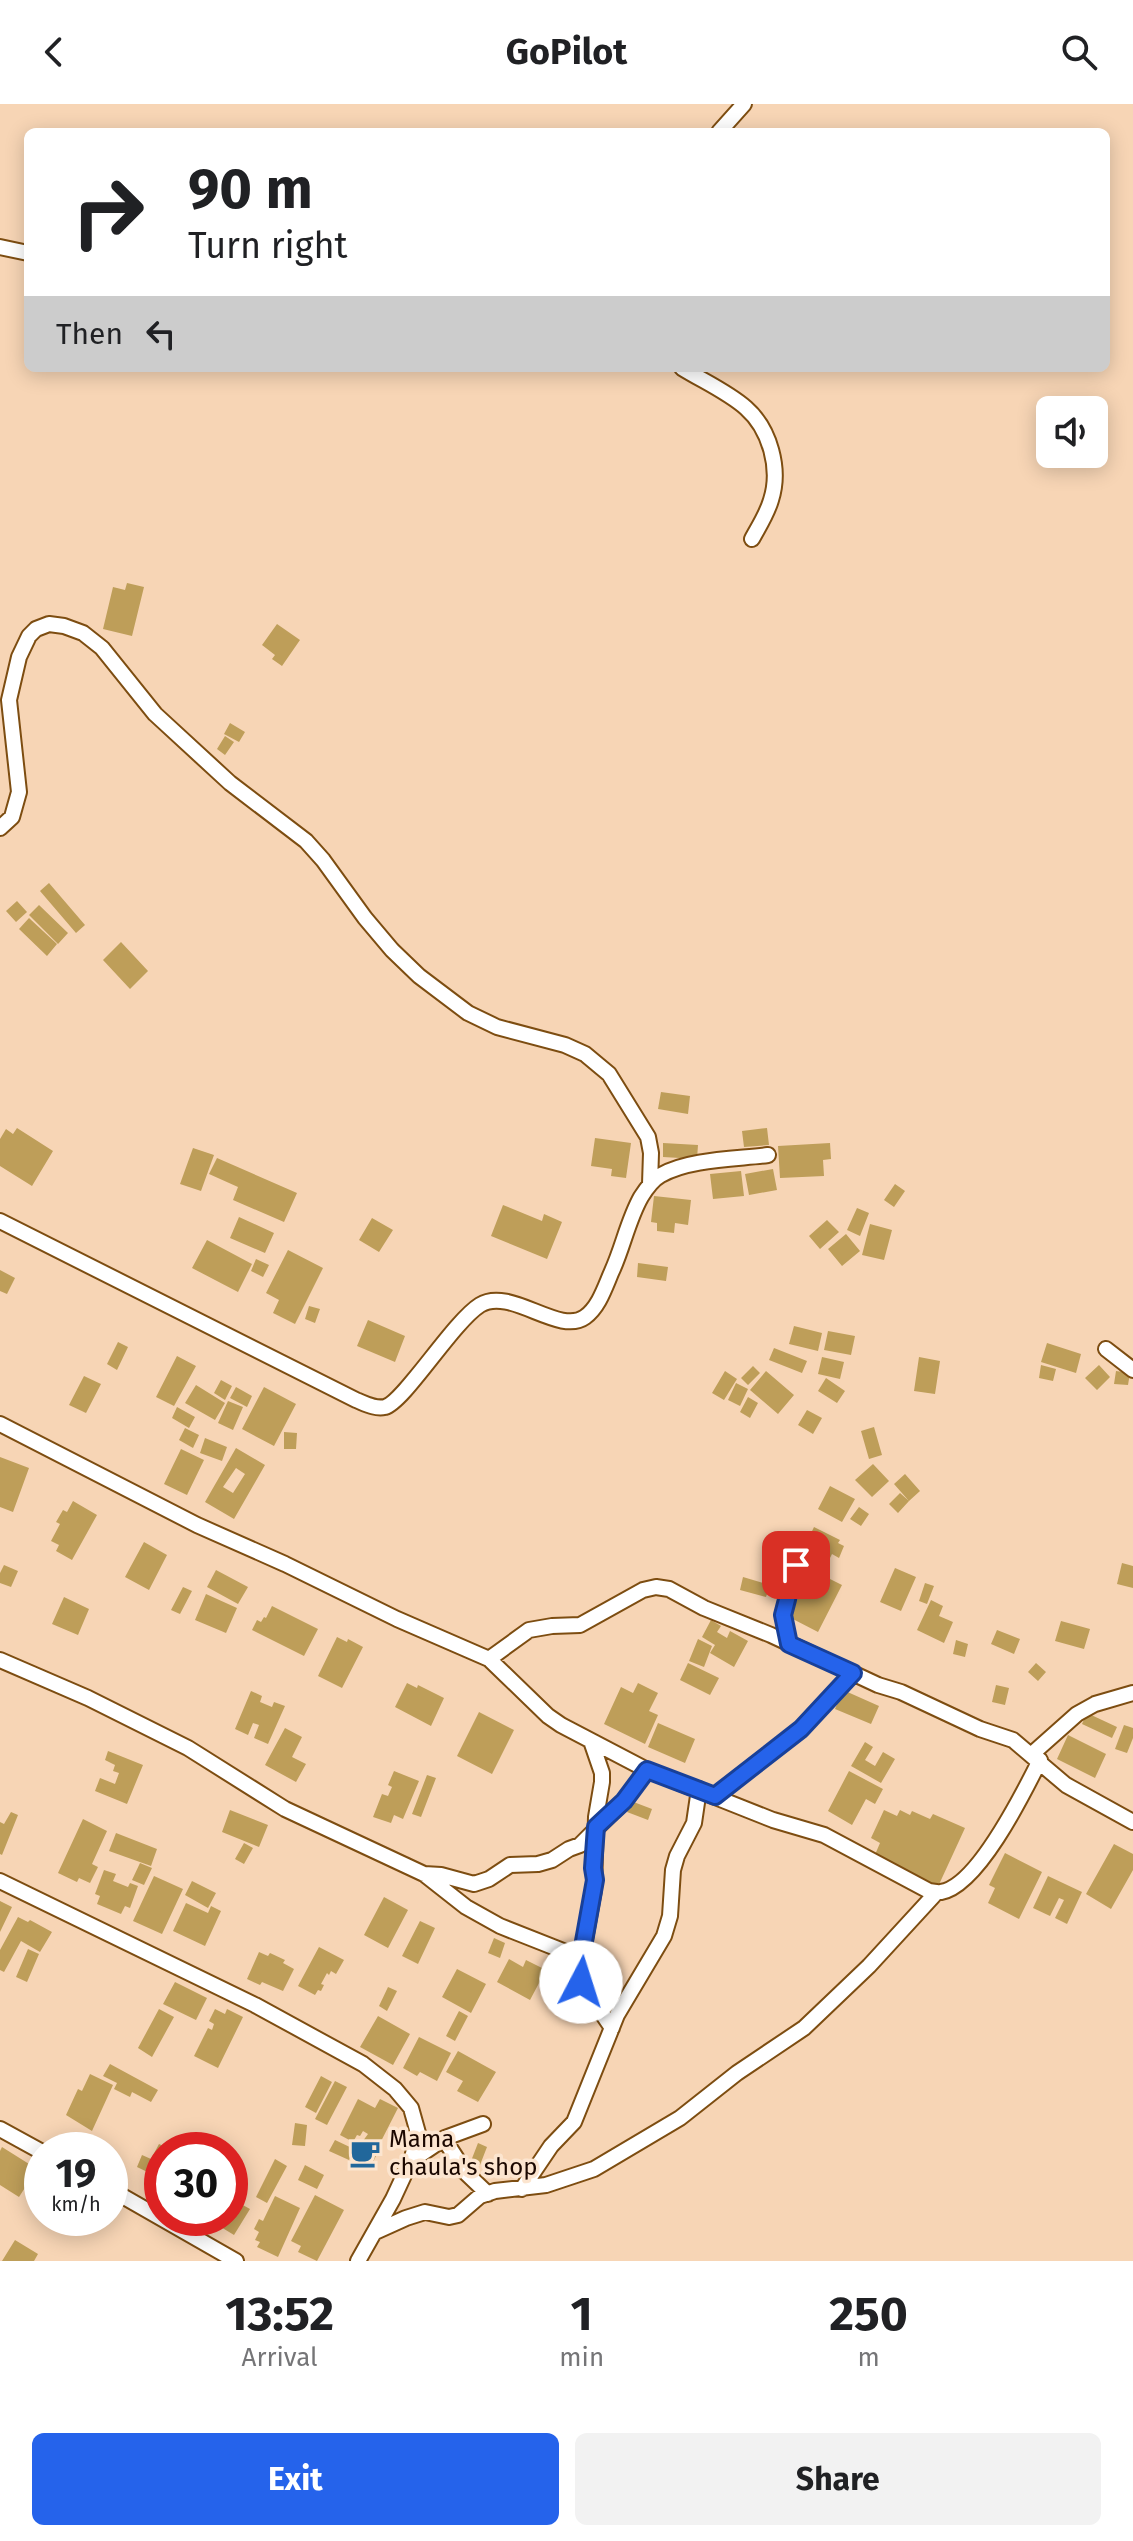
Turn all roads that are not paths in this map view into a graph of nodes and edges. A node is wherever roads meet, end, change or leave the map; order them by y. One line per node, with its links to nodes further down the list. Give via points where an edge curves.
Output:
1 (744, 104): 2 (street)
2 (723, 128)
3 (0, 247): 4 (street)
4 (24, 252)
5 (688, 372): 6 (street, via 749,411 769,444 772,497)
6 (752, 539)
7 (0, 828): 9 (street, via 12,817 19,792 9,700 19,657 29,636 49,624 83,633 102,648 155,714 230,783 306,841 365,918 419,976 468,1013 497,1027 565,1045 609,1074 648,1137)
8 (768, 1155): 9 (street, via 672,1170)
9 (650, 1184): 10 (street, via 600,1299 586,1317 568,1322 521,1306 485,1302 384,1408 356,1400)
10 (0, 1221)
11 (1106, 1349): 12 (street)
12 (1133, 1370)
13 (0, 1424): 16 (street, via 197,1525)
14 (799, 1545): 15 (street, via 783,1615)
15 (789, 1644): 16 (street, via 656,1587 631,1595 580,1625 529,1630); 18 (street)
16 (489, 1659): 20 (street, via 548,1716)
17 (0, 1660): 27 (street, via 176,1741 285,1809)
18 (853, 1673): 21 (street, via 1013,1740); 24 (street, via 801,1729)
19 (1133, 1693): 21 (street, via 1077,1714)
20 (591, 1741): 22 (street); 26 (street, via 602,1773)
21 (1036, 1757): 25 (street, via 1066,1785); 29 (street, via 999,1837 955,1885)
22 (647, 1770): 23 (street); 26 (street)
23 (699, 1789): 24 (street); 31 (street, via 694,1823 673,1870 664,1936)
24 (715, 1796): 29 (street, via 824,1835)
25 (1133, 1822)
26 (596, 1827): 27 (street, via 580,1845 552,1860 510,1865 482,1882); 30 (street, via 594,1890)
27 (424, 1874): 30 (street, via 500,1926)
28 (0, 1881): 36 (street, via 255,2005 363,2064 411,2108 418,2133)
29 (937, 1892): 37 (street, via 804,2028 680,2118 594,2169)
30 (581, 1958): 31 (street, via 578,1978)
31 (612, 2028): 37 (street, via 574,2122)
32 (483, 2124): 34 (street)
33 (0, 2129): 35 (street)
34 (444, 2139): 36 (street); 38 (street, via 466,2173)
35 (24, 2142)
36 (411, 2161): 40 (street)
37 (522, 2189): 38 (street)
38 (488, 2194): 40 (street, via 458,2215 425,2212)
39 (128, 2199): 41 (street)
40 (375, 2232): 42 (street)
41 (236, 2261)
42 (358, 2261)

